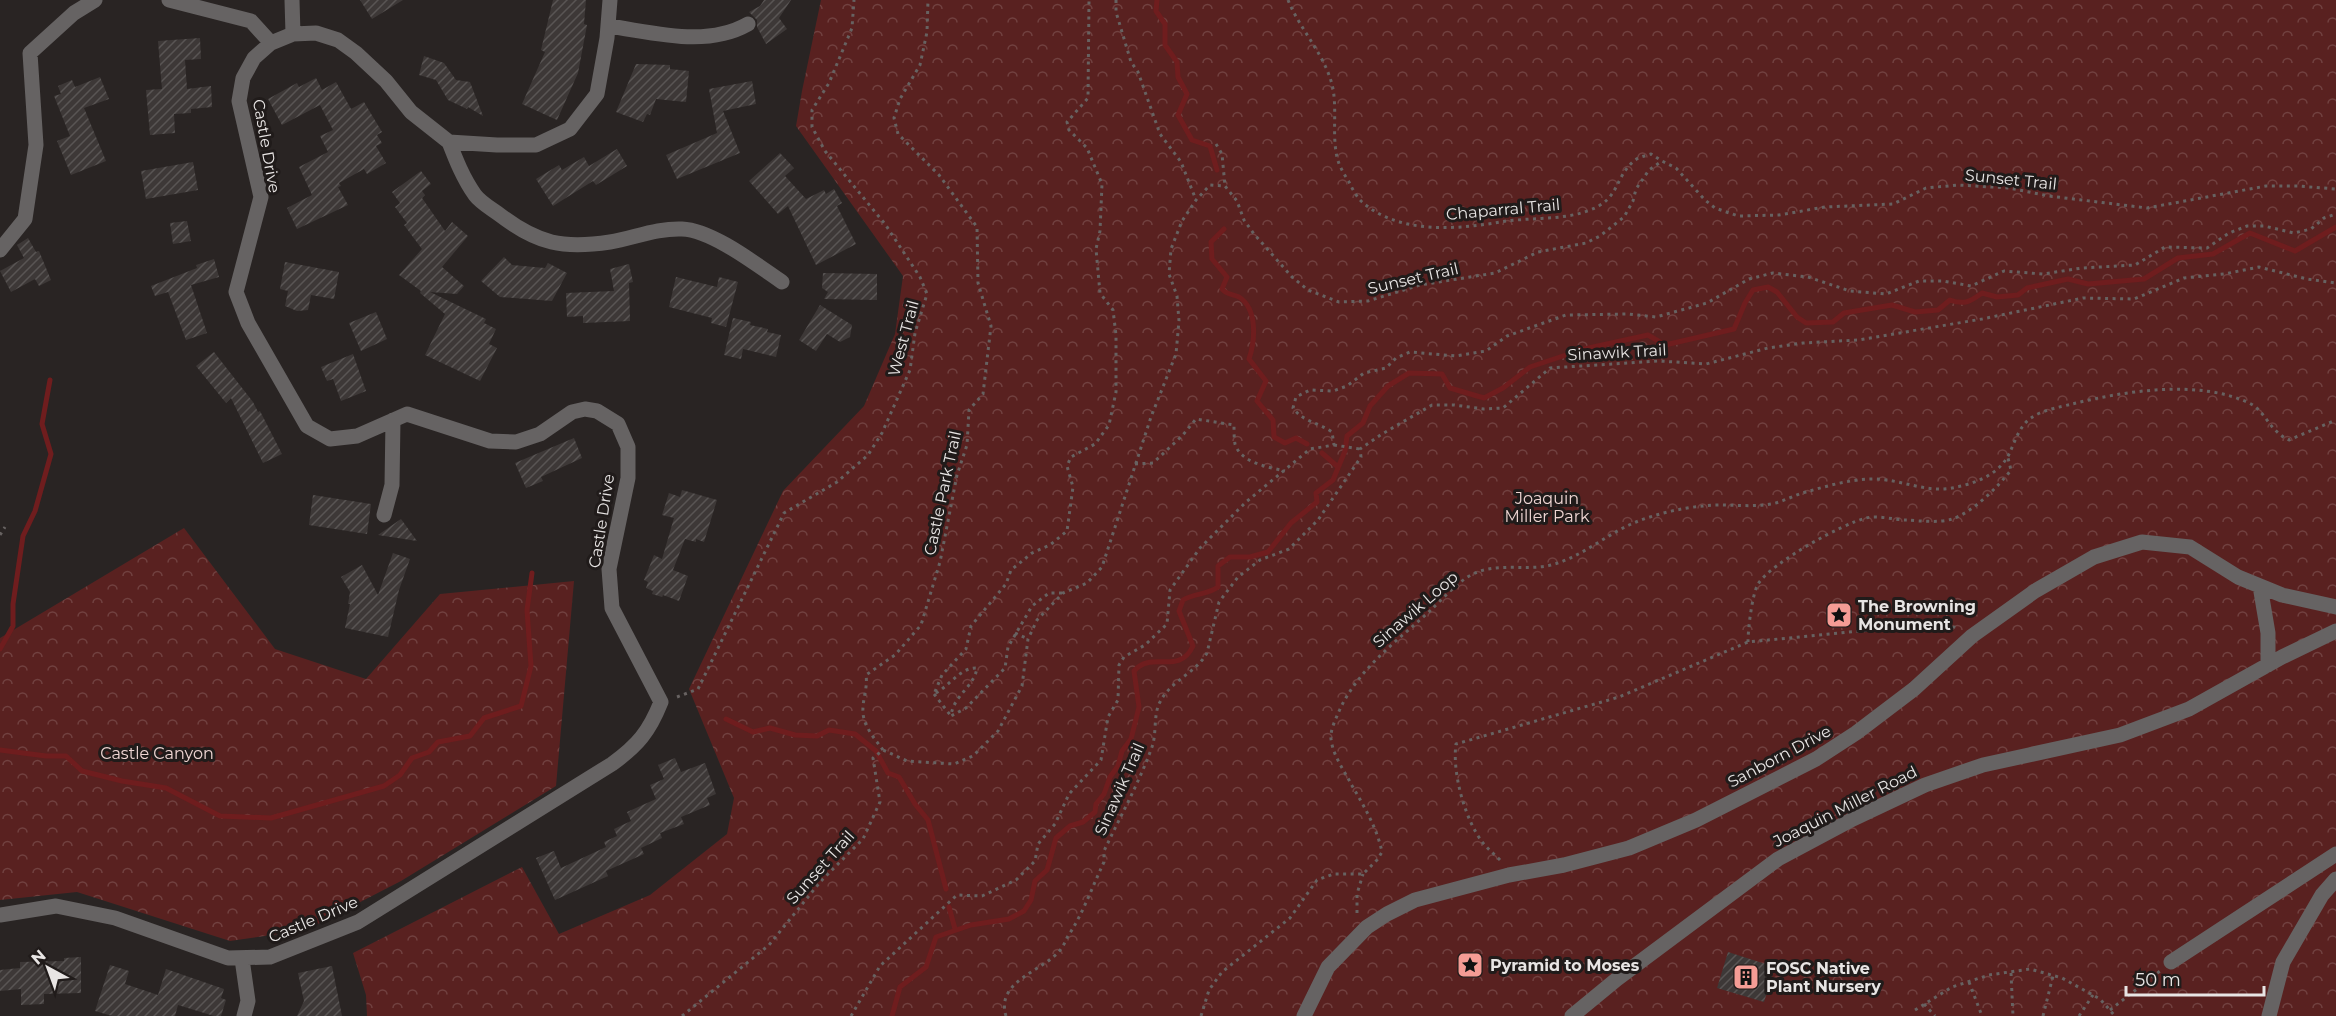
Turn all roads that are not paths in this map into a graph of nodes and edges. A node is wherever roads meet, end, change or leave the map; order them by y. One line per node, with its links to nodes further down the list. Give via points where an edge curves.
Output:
1 (95, 0): 10 (street, via 74,13 30,53 36,145 30,187 25,219)
2 (169, 0): 8 (street, via 251,21)
3 (291, 0): 7 (street)
4 (610, 0): 6 (street)
5 (748, 24): 6 (street, via 734,32 700,37)
6 (608, 26): 9 (street, via 597,94 570,129 536,145)
7 (293, 34): 8 (street, Castle Drive); 9 (street, Castle Drive, via 316,33 338,40 386,81 411,112)
8 (271, 43): 12 (street, Castle Drive, via 254,58 243,78 239,101 261,196 236,292 248,323 307,426 330,439 357,436)
9 (449, 142): 11 (street, via 476,197 537,239 573,246 684,228 717,240)
10 (0, 250)
11 (782, 282)
12 (393, 420): 13 (street, via 392,485); 21 (street, Castle Drive, via 407,414 490,441 516,442 540,434 572,412 585,409 597,411 618,424 628,447 628,478 609,569 612,608 661,702 651,727 634,748 358,922 270,957)
13 (384, 515)
14 (2260, 586): 15 (street, Sanborn Drive); 17 (street, via 2268,633); 24 (street, Sanborn Drive, via 2190,547 2142,542 2094,557 2035,591 1972,636 1914,689 1816,759 1696,820 1629,848 1415,900 1367,927 1328,967)
15 (2336, 607)
16 (2336, 631): 17 (street, Joaquin Miller Road)
17 (2268, 665): 25 (street, Joaquin Miller Road, via 2189,709 2120,735 1983,765 1924,785 1853,819 1778,859)
18 (2336, 854): 22 (street)
19 (2336, 879): 26 (street, via 2322,895 2283,962)
20 (0, 915): 21 (street, Castle Drive, via 56,906 115,918 228,958)
21 (242, 959): 23 (street, via 248,1001)
22 (2171, 962)
23 (244, 1016)
24 (1304, 1016)
25 (1572, 1016)
26 (2269, 1016)

